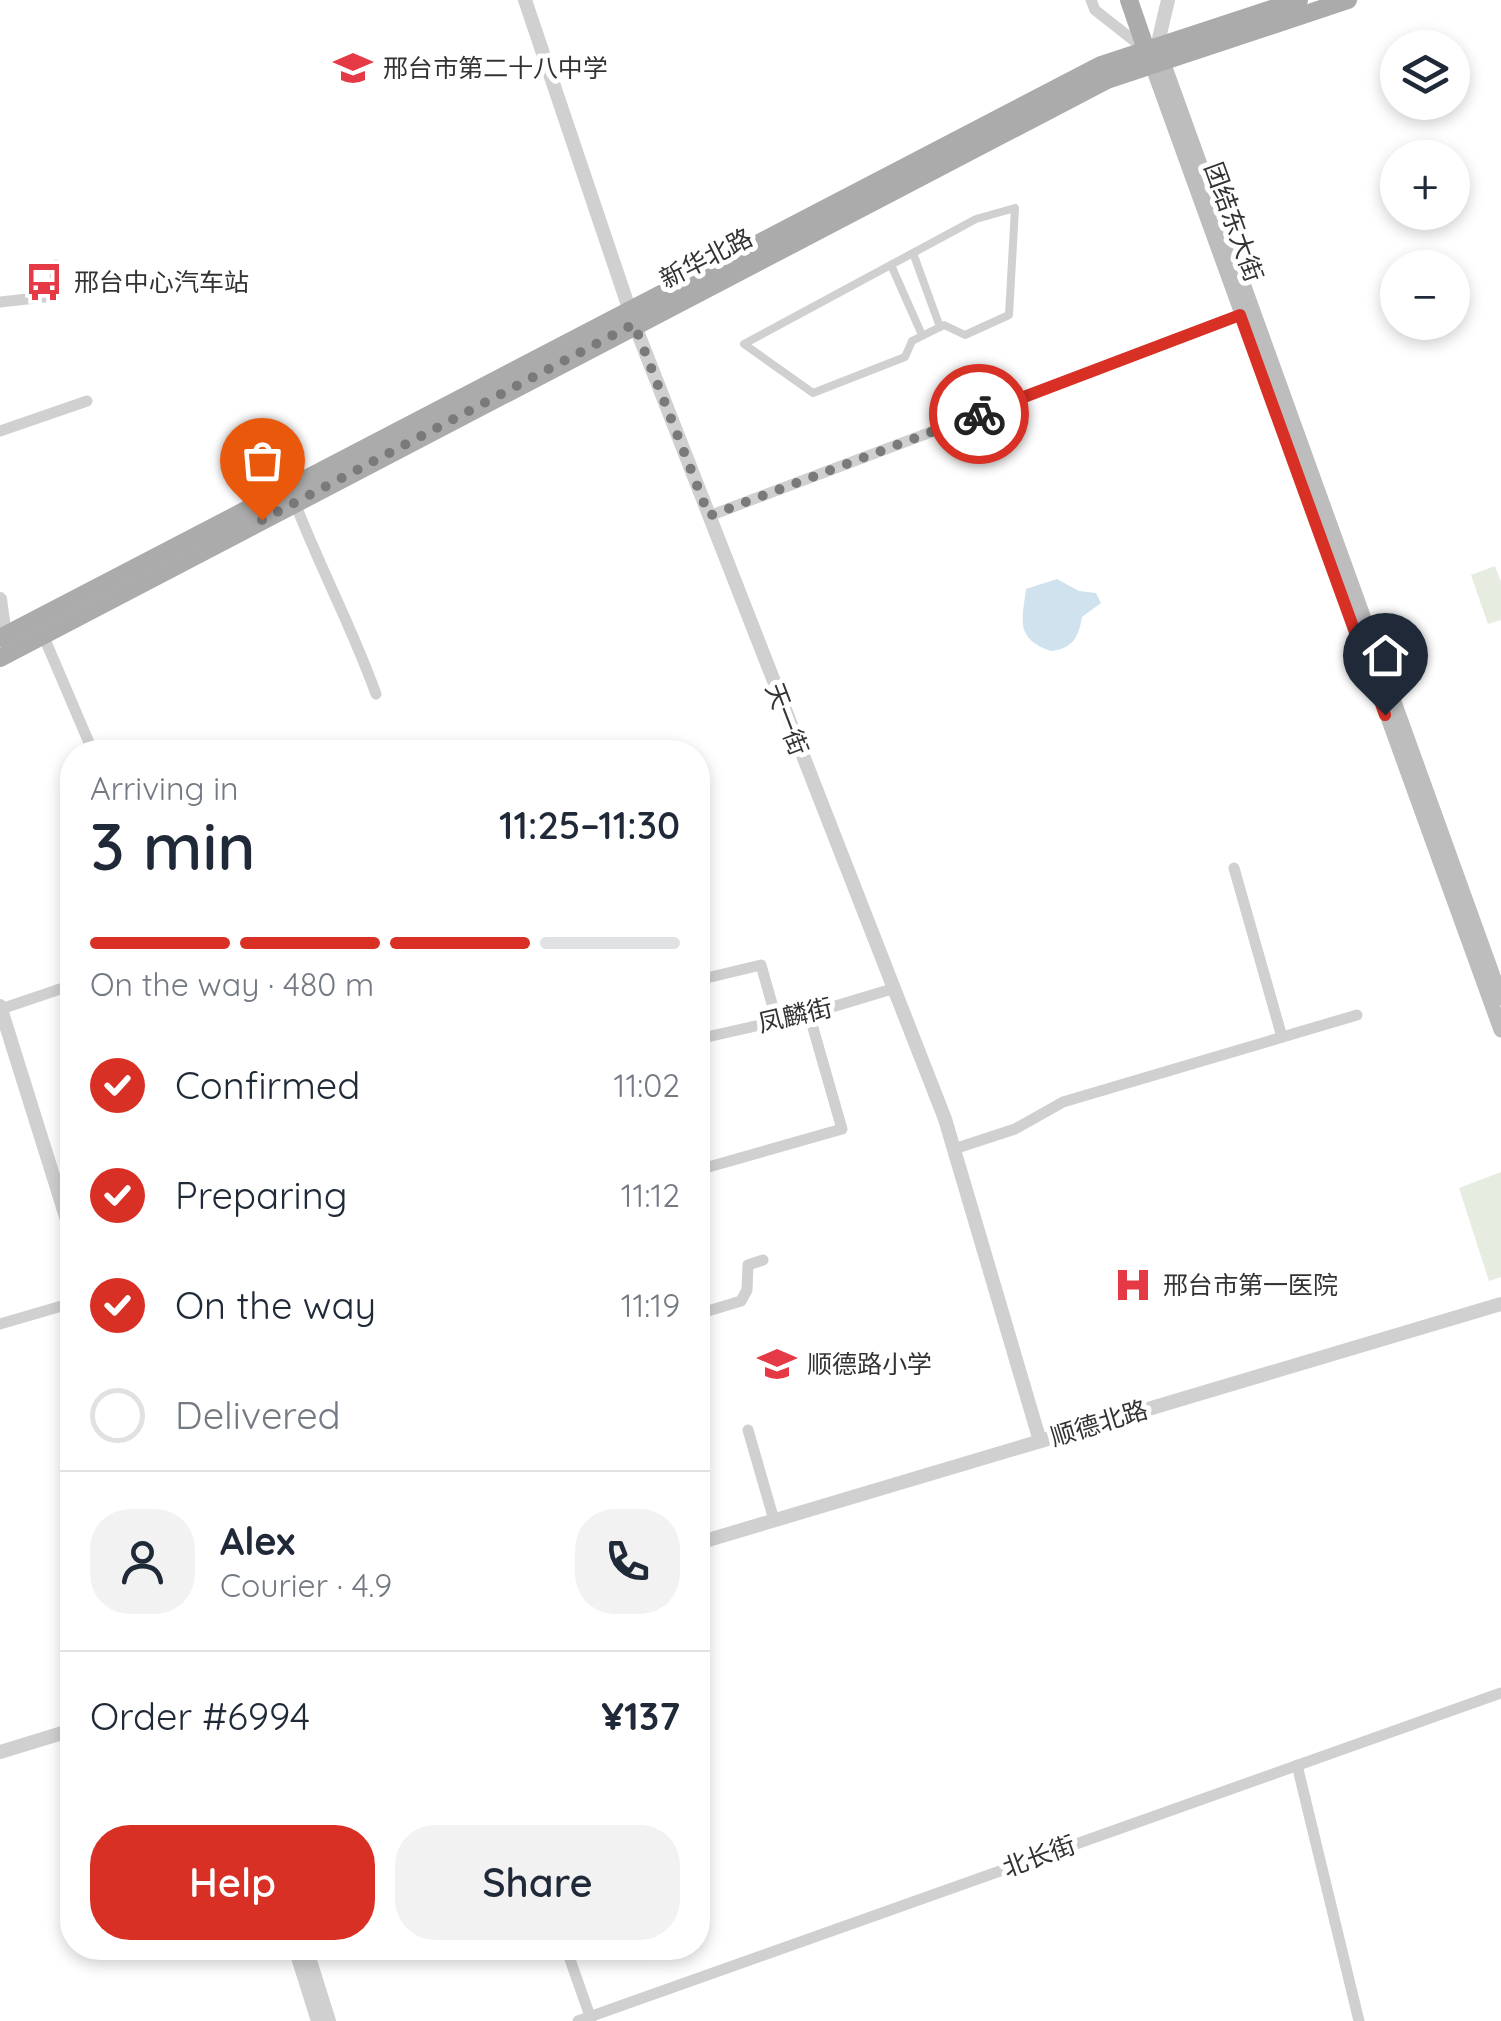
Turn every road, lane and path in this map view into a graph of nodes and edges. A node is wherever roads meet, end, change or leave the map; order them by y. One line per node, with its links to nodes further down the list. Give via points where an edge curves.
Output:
1 (525, 0): 14 (street, 天一街)
2 (1091, 0): 8 (street)
3 (1129, 0): 8 (main road)
4 (1140, 0): 8 (main road)
5 (1168, 0): 8 (street)
6 (1299, 0): 8 (main road, 新华北路)
7 (1348, 0): 8 (main road, 新华北路)
8 (1155, 56): 13 (main road, 团结东大街); 14 (main road, 新华北路, via 1101,65); 30 (main road, 团结东大街)
9 (913, 253): 10 (street); 15 (street); 15 (street, via 1015,208 1009,315 965,335)
10 (891, 265): 16 (street); 16 (street, via 744,344 813,393 905,357)
11 (56, 266): 12 (street, via 54,296)
12 (0, 302)
13 (1240, 315): 20 (street); 35 (main road, 团结东大街)
14 (632, 316): 19 (main road, 新华北路); 20 (street, 天一街); 23 (main road, 新华北路)
15 (940, 327): 16 (street)
16 (922, 335)
17 (88, 402): 18 (street)
18 (0, 430)
19 (296, 503): 22 (main road, 新华北路); 24 (street)
20 (709, 516): 28 (street, 天一街)
21 (0, 599): 23 (street)
22 (44, 635): 23 (main road, 新华北路); 25 (street)
23 (3, 646)
24 (376, 694)
25 (88, 740)
26 (1234, 868): 37 (street)
27 (710, 977): 34 (street, via 761,965)
28 (892, 989): 32 (street, 凤麟街); 38 (street, 天一街)
29 (60, 990): 31 (street)
30 (1501, 998)
31 (0, 1007): 40 (street)
32 (809, 1014): 34 (street, 凤麟街); 39 (street, via 842,1128)
33 (1357, 1014): 37 (street)
34 (776, 1018): 36 (street, 凤麟街)
35 (1501, 1030)
36 (710, 1035)
37 (1282, 1037): 38 (street, via 1063,1102 1008,1132)
38 (954, 1149): 47 (street, 天一街)
39 (710, 1166)
40 (60, 1193)
41 (763, 1260): 44 (street, via 748,1265 741,1301)
42 (1501, 1304): 47 (street, 顺德北路)
43 (60, 1306): 45 (street)
44 (710, 1310)
45 (0, 1324)
46 (748, 1430): 48 (street)
47 (1040, 1440): 48 (street, 顺德北路)
48 (774, 1520): 49 (street, 顺德北路)
49 (710, 1539)
50 (1501, 1692): 53 (street, 北长街)
51 (60, 1734): 52 (street)
52 (0, 1752)
53 (1297, 1765): 57 (street, 北长街); 60 (street)
54 (300, 1960): 58 (street)
55 (310, 1960): 59 (street)
56 (570, 1960): 57 (street)
57 (587, 2019)
58 (318, 2021)
59 (329, 2021)
60 (1359, 2021)

